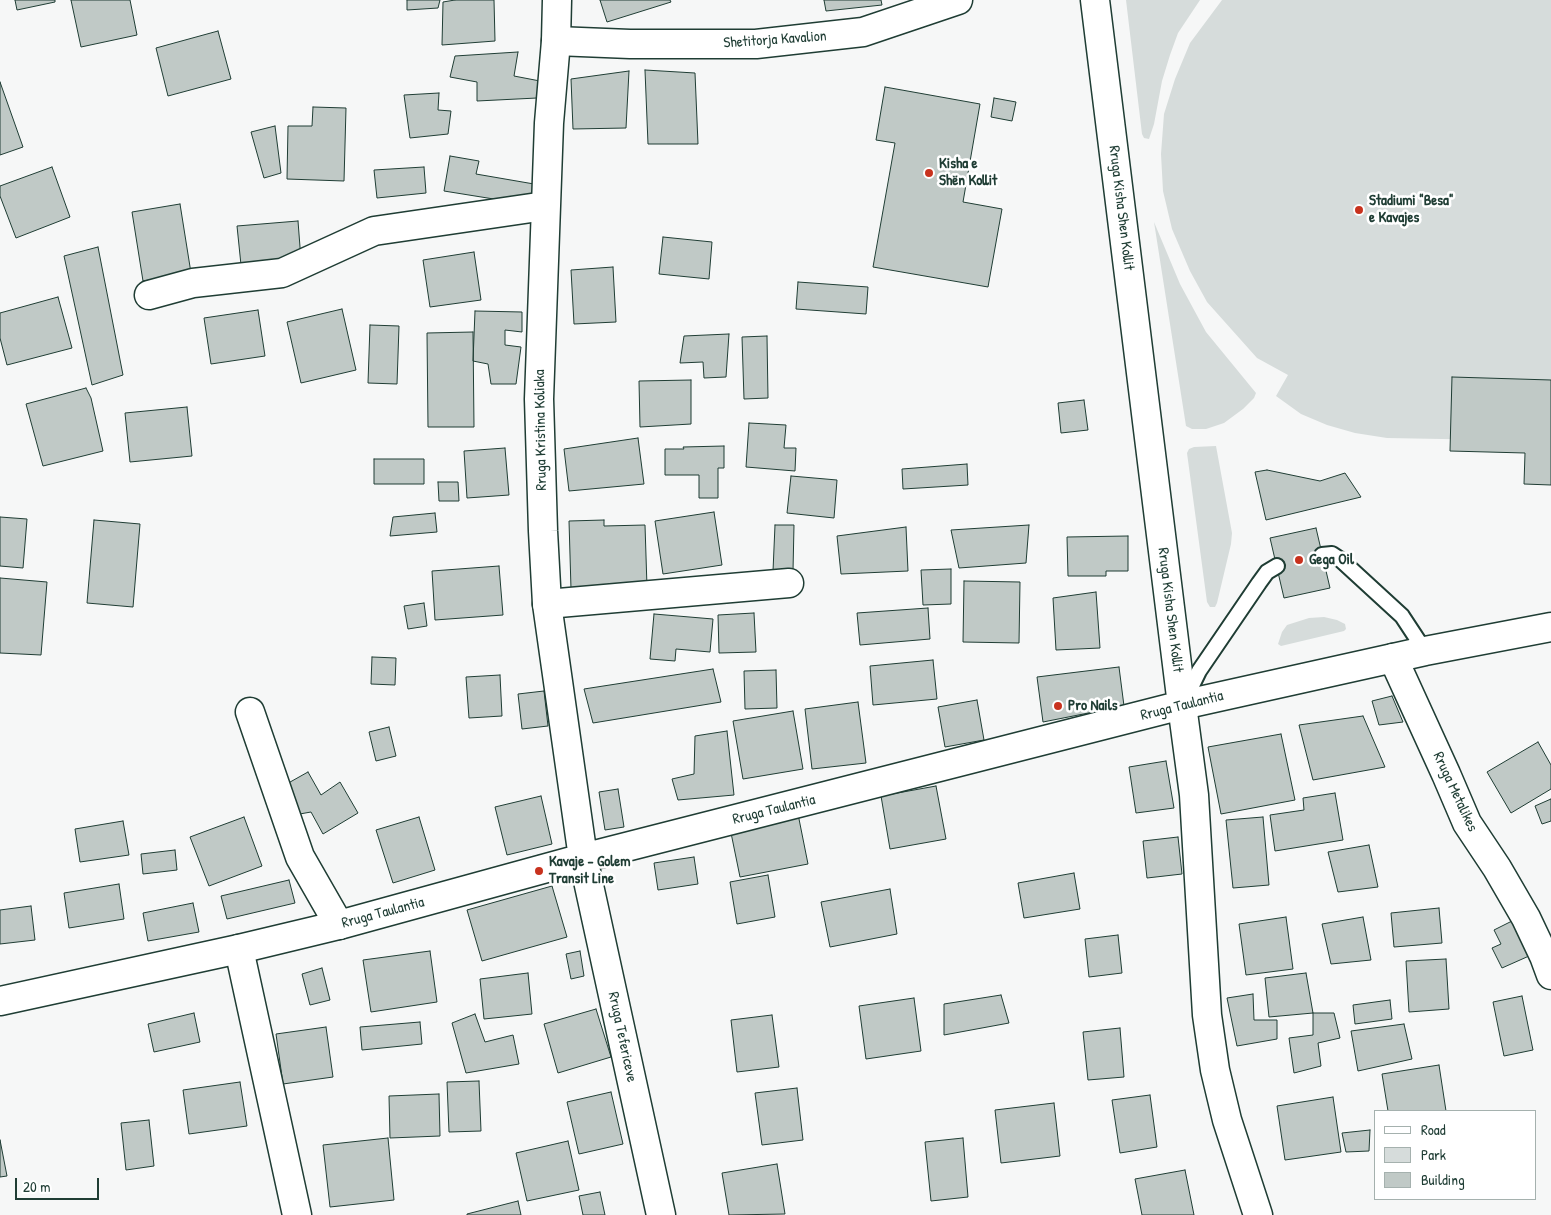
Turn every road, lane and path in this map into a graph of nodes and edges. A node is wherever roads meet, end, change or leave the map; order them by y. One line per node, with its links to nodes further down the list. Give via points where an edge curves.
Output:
1 (557, 0): 4 (street, Rruga Kristina Koliaka)
2 (958, 0): 4 (street, Shetitorja Kavalion, via 863,32 756,44)
3 (1095, 0): 14 (street, Rruga Kisha Shen Kollit)
4 (556, 41): 5 (street, Rruga Kristina Koliaka, via 548,123)
5 (545, 206): 6 (street, via 374,231 282,273 193,283); 10 (street, Rruga Kristina Koliaka, via 539,399)
6 (149, 295)
7 (1322, 555): 12 (lane, via 1332,554 1340,560 1402,616)
8 (1277, 566): 14 (lane, via 1267,572 1199,671)
9 (789, 583): 10 (street)
10 (547, 604): 16 (street, Rruga Kristina Koliaka)
11 (1551, 627): 12 (street, Rruga Taulantia)
12 (1425, 651): 13 (street, Rruga Taulantia)
13 (1393, 658): 14 (street, Rruga Taulantia); 19 (street, Rruga Metalikes, via 1467,823 1526,918)
14 (1182, 705): 16 (street, Rruga Taulantia); 23 (street, Rruga Kisha Shen Kollit, via 1194,796 1207,1015 1214,1070)
15 (250, 712): 17 (street, via 300,857)
16 (583, 858): 17 (street, Rruga Taulantia); 22 (street, Rruga Tefericeve)
17 (339, 925): 18 (street, Rruga Taulantia)
18 (239, 949): 20 (street, Rruga Taulantia); 21 (street)
19 (1551, 975)
20 (0, 1001)
21 (297, 1215)
22 (661, 1215)
23 (1258, 1215)

